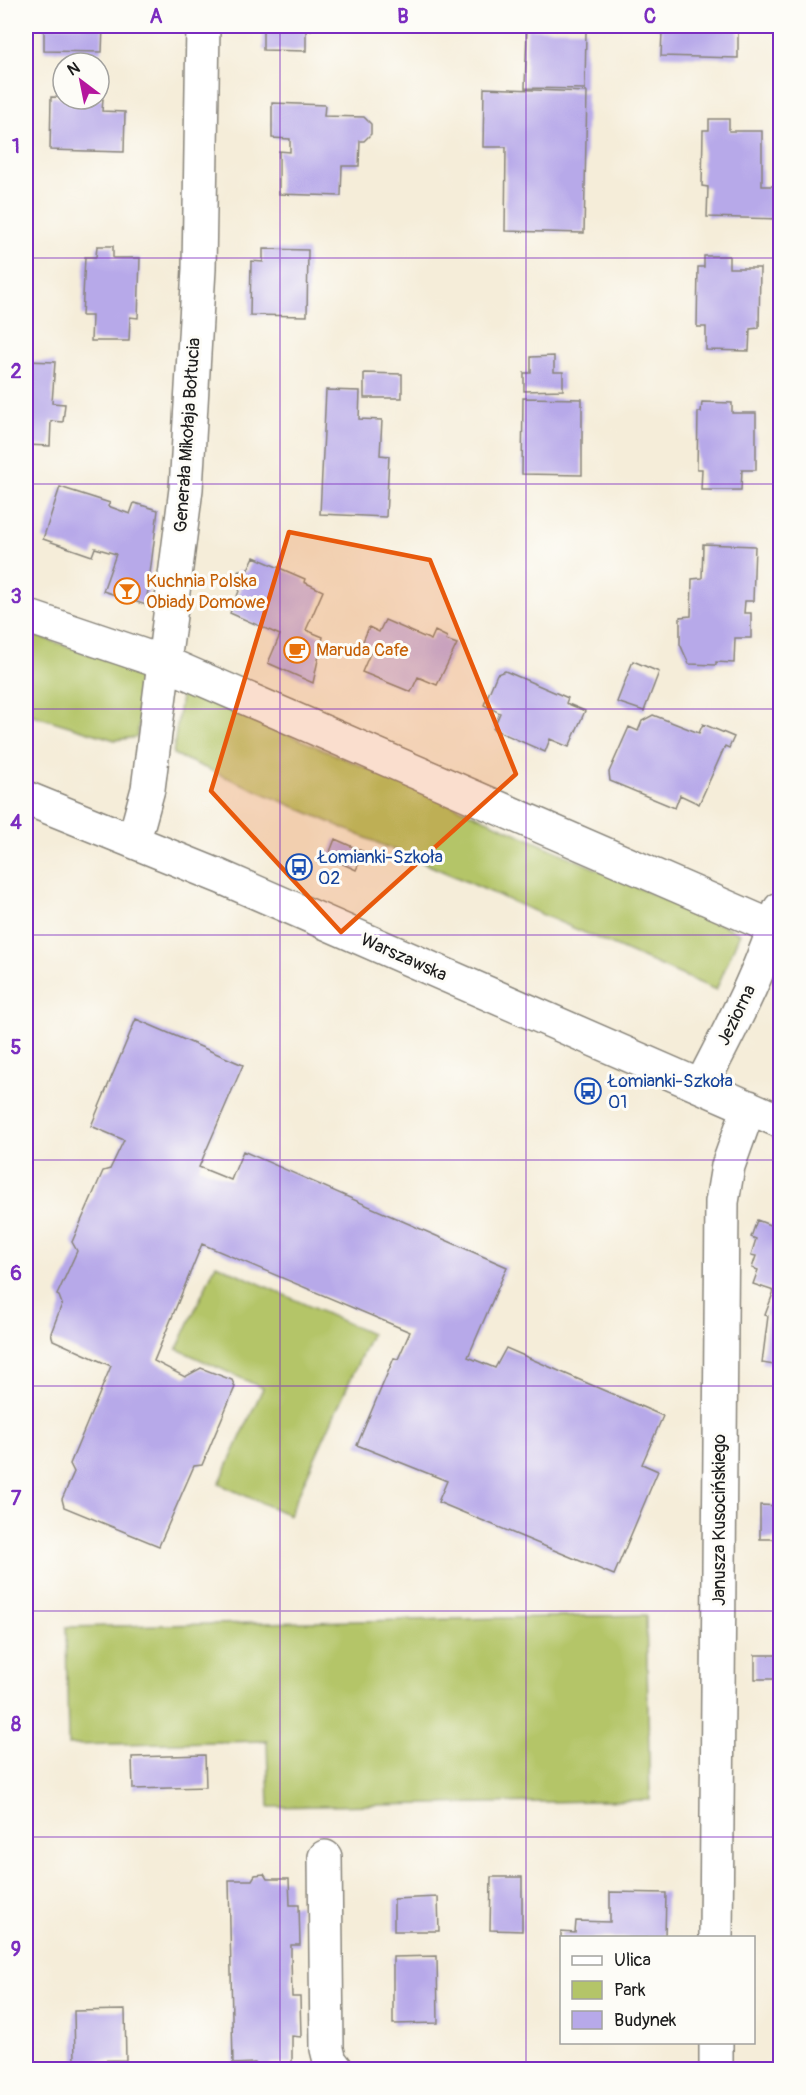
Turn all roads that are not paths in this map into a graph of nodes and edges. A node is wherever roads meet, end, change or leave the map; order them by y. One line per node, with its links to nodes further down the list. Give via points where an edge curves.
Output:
1 (203, 26): 3 (street, Generała Mikołaja Bołtucia, via 199,269 186,489)
2 (26, 616): 3 (street)
3 (165, 663): 5 (street, Generała Mikołaja Bołtucia, via 148,789); 6 (street)
4 (26, 798): 5 (street, Warszawska)
5 (134, 840): 7 (street, Warszawska)
6 (778, 918): 7 (street, Jeziorna, via 750,988)
7 (701, 1086): 8 (street, Warszawska)
8 (749, 1107): 9 (street, Warszawska); 11 (street, Janusza Kusocińskiego, via 728,1166 722,1202)
9 (780, 1121)
10 (325, 1857): 13 (street, via 327,2049)
11 (716, 1936)
12 (716, 2044): 14 (street)
13 (337, 2070)
14 (716, 2070)

